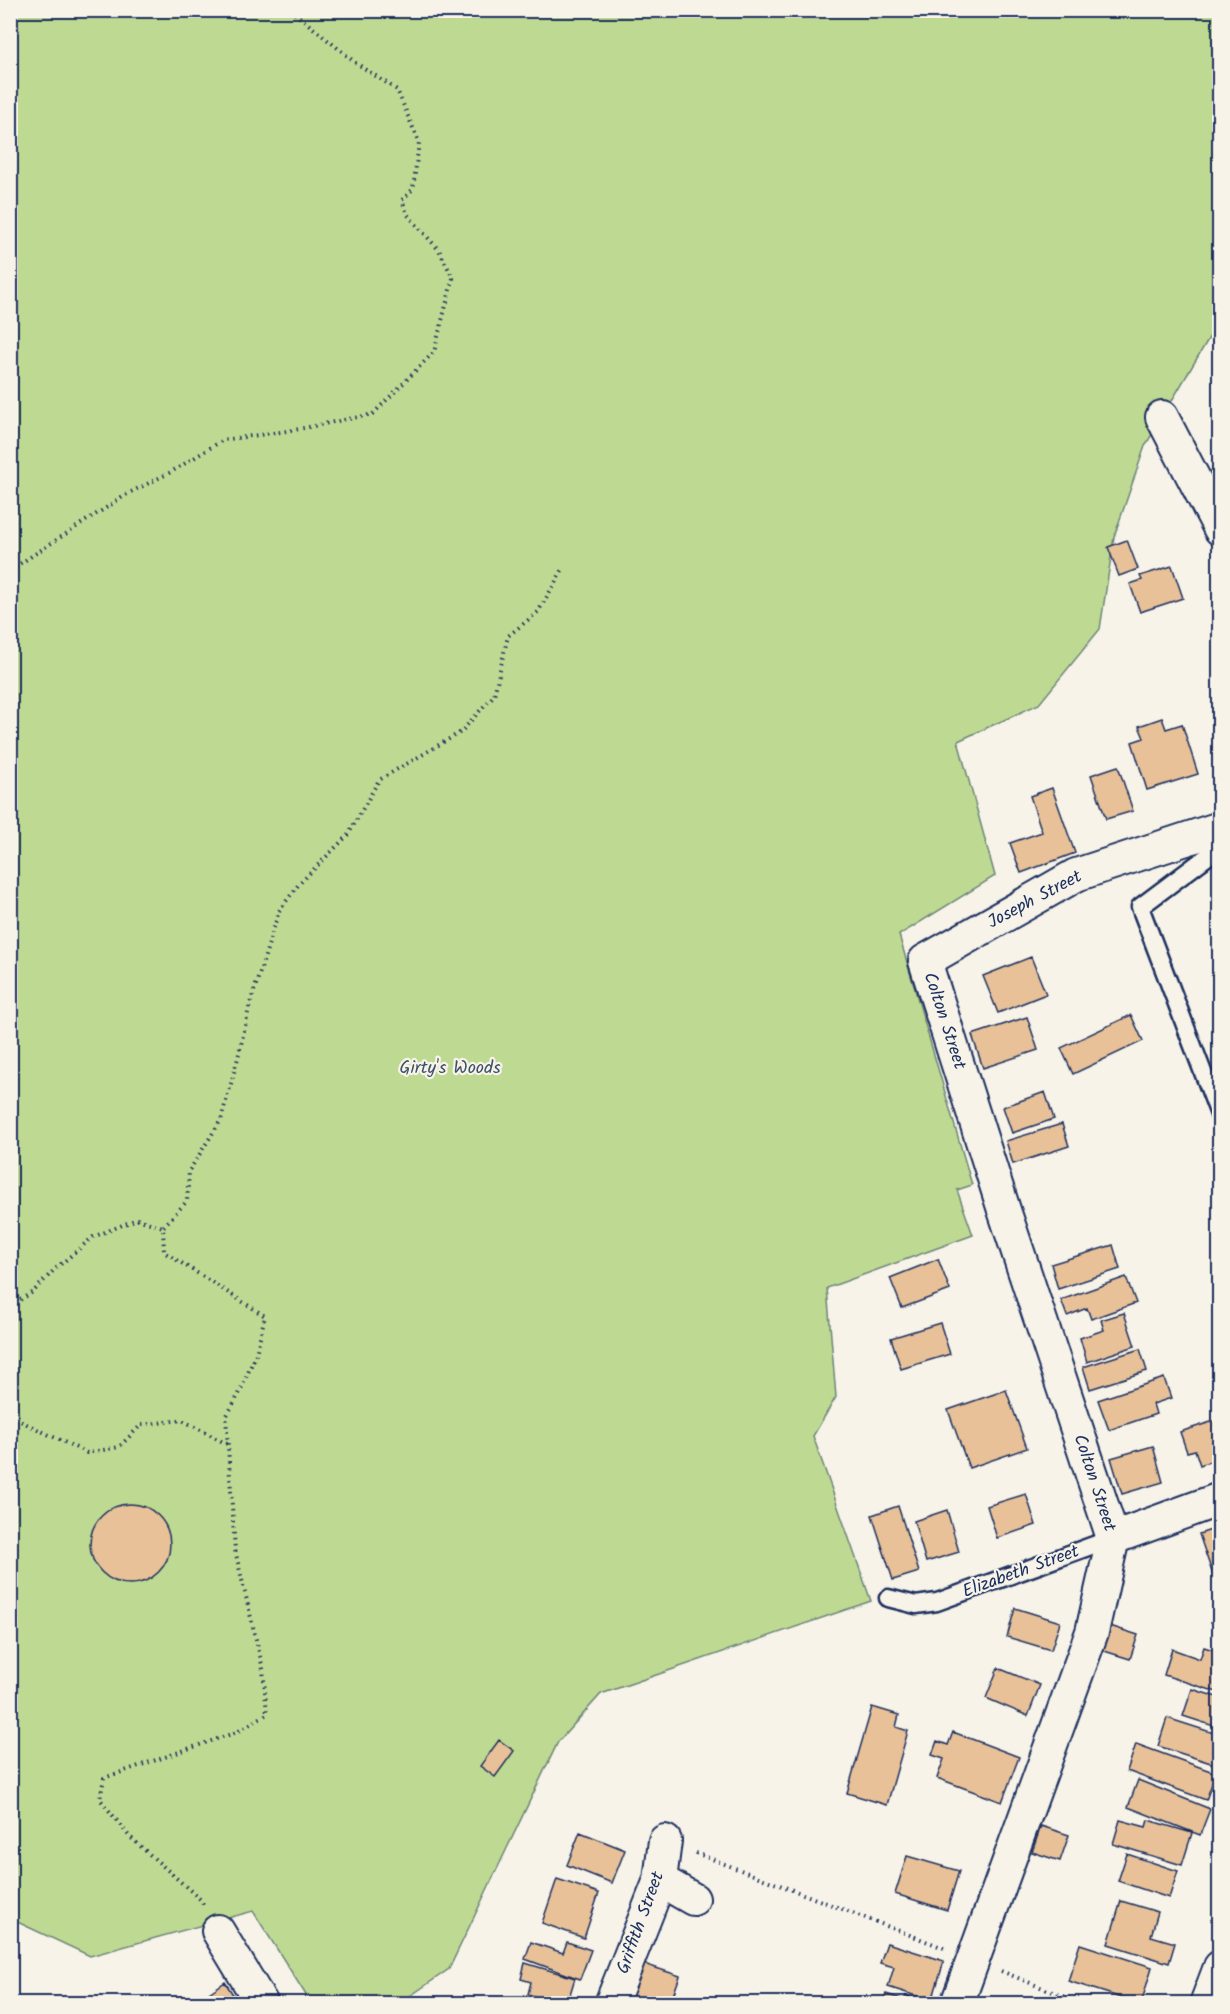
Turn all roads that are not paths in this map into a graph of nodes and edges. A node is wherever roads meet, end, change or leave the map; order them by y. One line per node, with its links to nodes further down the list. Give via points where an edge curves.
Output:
1 (1162, 417): 2 (street)
2 (1220, 529)
3 (1220, 828): 5 (street, Joseph Street, via 1076,875)
4 (1220, 847): 6 (lane, via 1140,907)
5 (925, 961): 8 (street, Colton Street)
6 (1220, 1118)
7 (1220, 1499): 8 (street, Elizabeth Street)
8 (1113, 1538): 9 (lane, Elizabeth Street, via 937,1602 916,1605); 17 (street, Colton Street, via 1092,1632)
9 (888, 1598)
10 (665, 1840): 11 (street, Griffith Street)
11 (660, 1880): 12 (street); 16 (street, Griffith Street)
12 (693, 1899)
13 (218, 1931): 15 (street)
14 (1220, 1967): 18 (street)
15 (262, 2004)
16 (611, 2004)
17 (957, 2004)
18 (1206, 2004)

